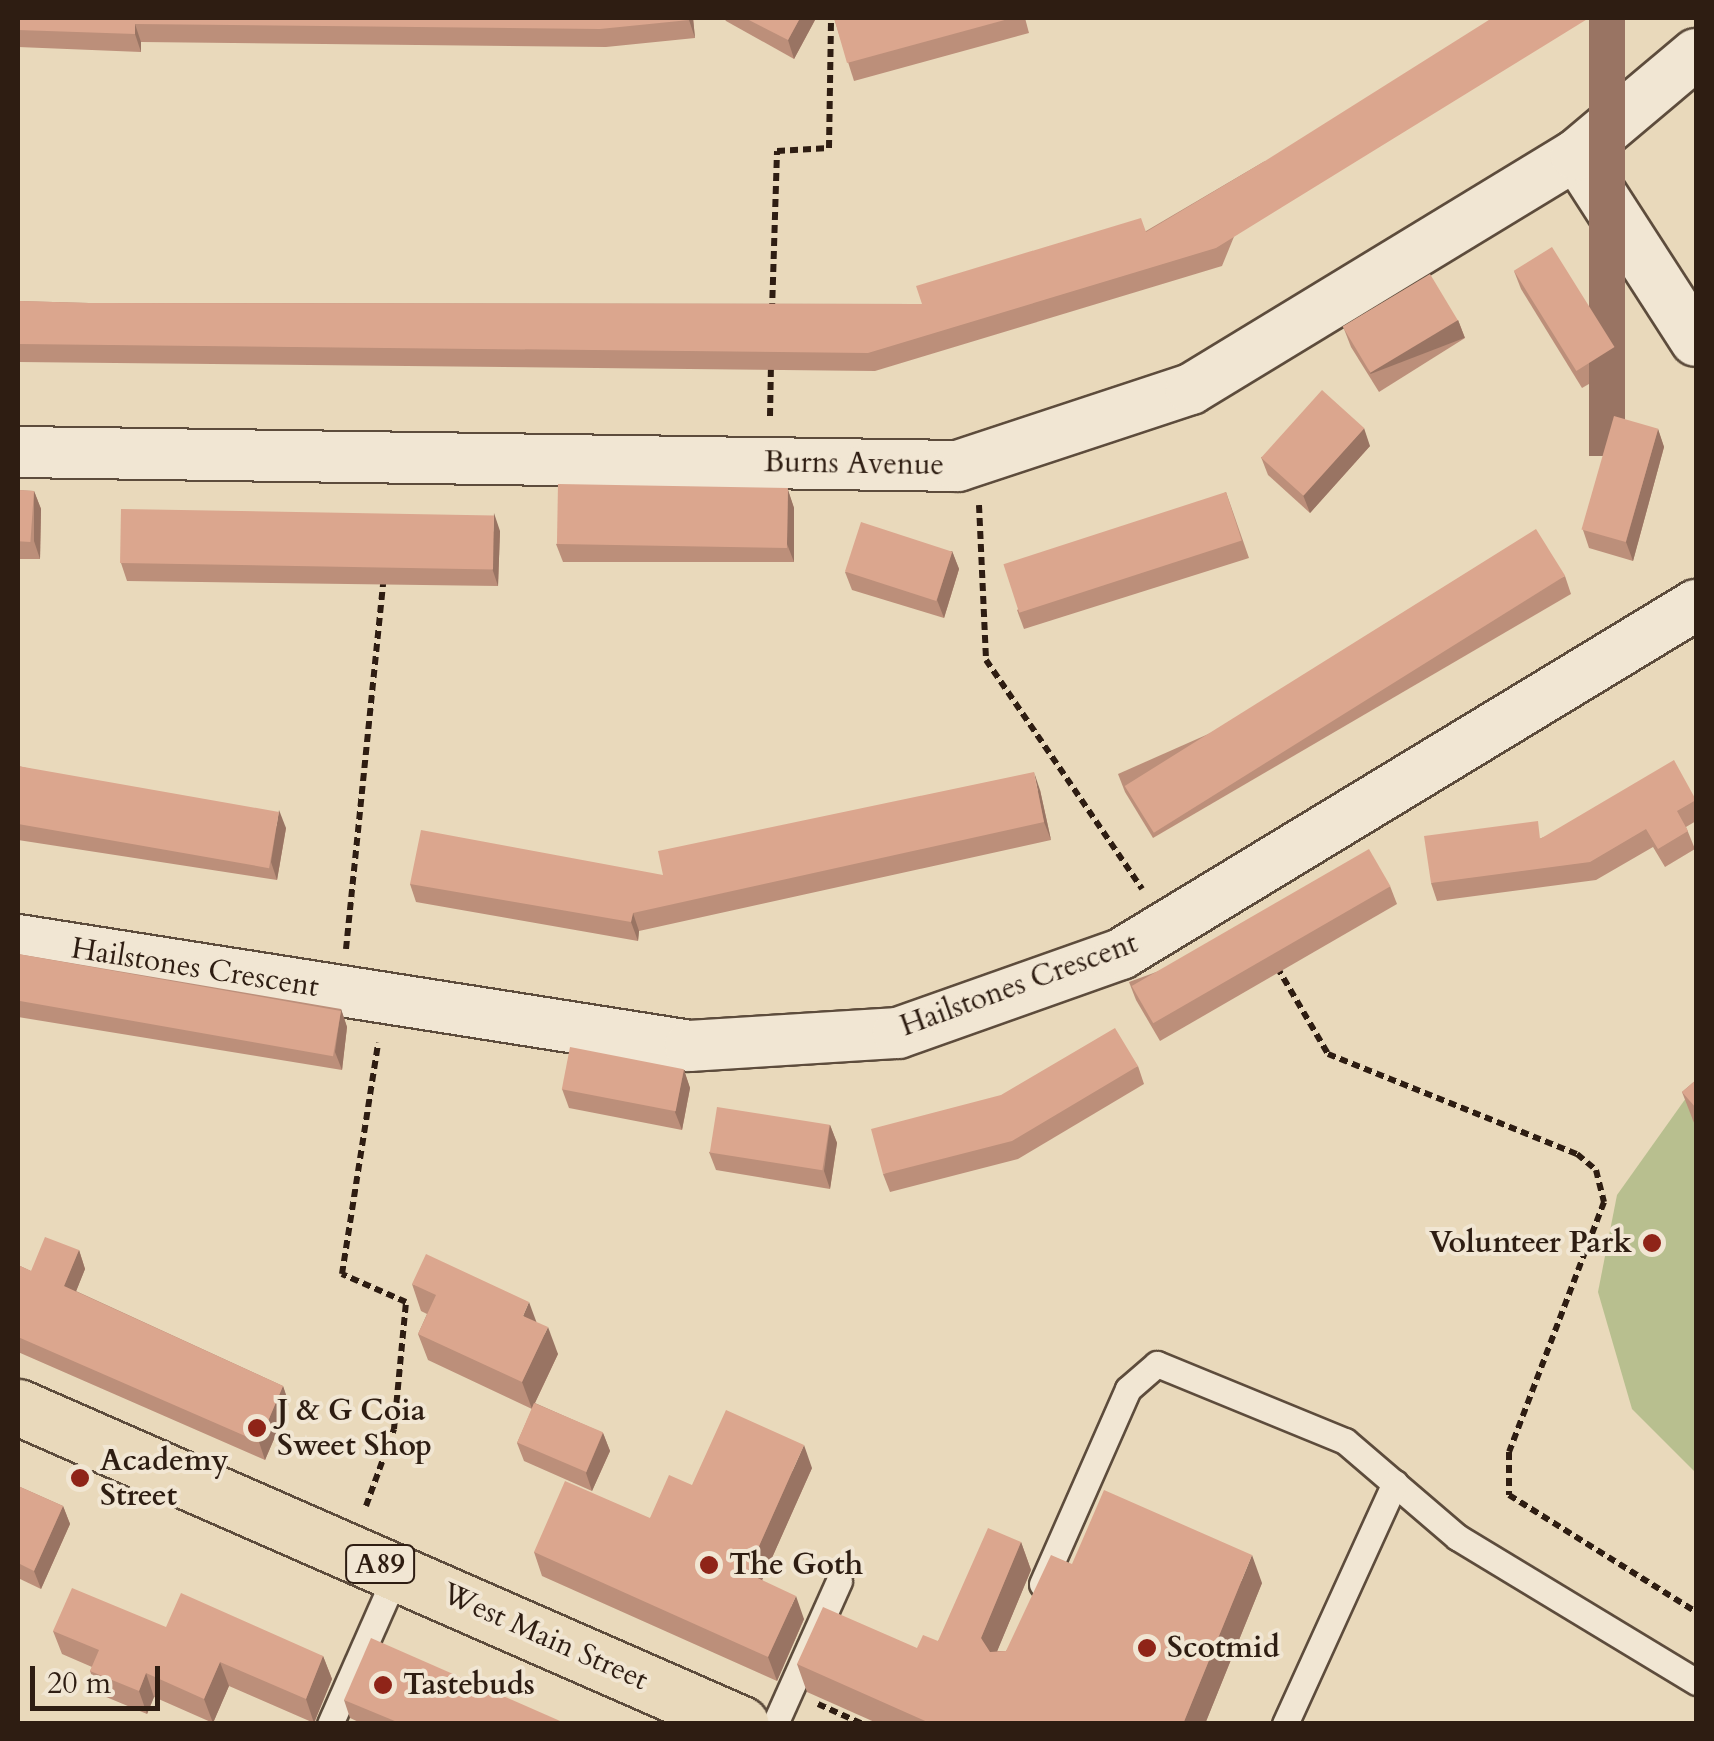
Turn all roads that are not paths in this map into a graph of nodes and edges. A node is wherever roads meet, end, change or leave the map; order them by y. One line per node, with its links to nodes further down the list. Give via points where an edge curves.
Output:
1 (1696, 54): 2 (street, Burns Avenue)
2 (1576, 155): 3 (street); 4 (street, Burns Avenue, via 1191,389 977,459)
3 (1696, 341)
4 (18, 452)
5 (1696, 605): 6 (street, Hailstones Crescent, via 1121,954 898,1033 690,1046)
6 (18, 940)
7 (18, 1407): 9 (main road, West Main Street / A89)
8 (1395, 1483): 11 (lane, via 1345,1441 1176,1368 1144,1366); 12 (lane, via 1457,1537); 16 (lane)
9 (373, 1561): 13 (lane); 14 (main road, West Main Street / A89)
10 (839, 1581): 15 (lane)
11 (1029, 1614)
12 (1696, 1682)
13 (330, 1724)
14 (741, 1724)
15 (775, 1724)
16 (1284, 1724)

